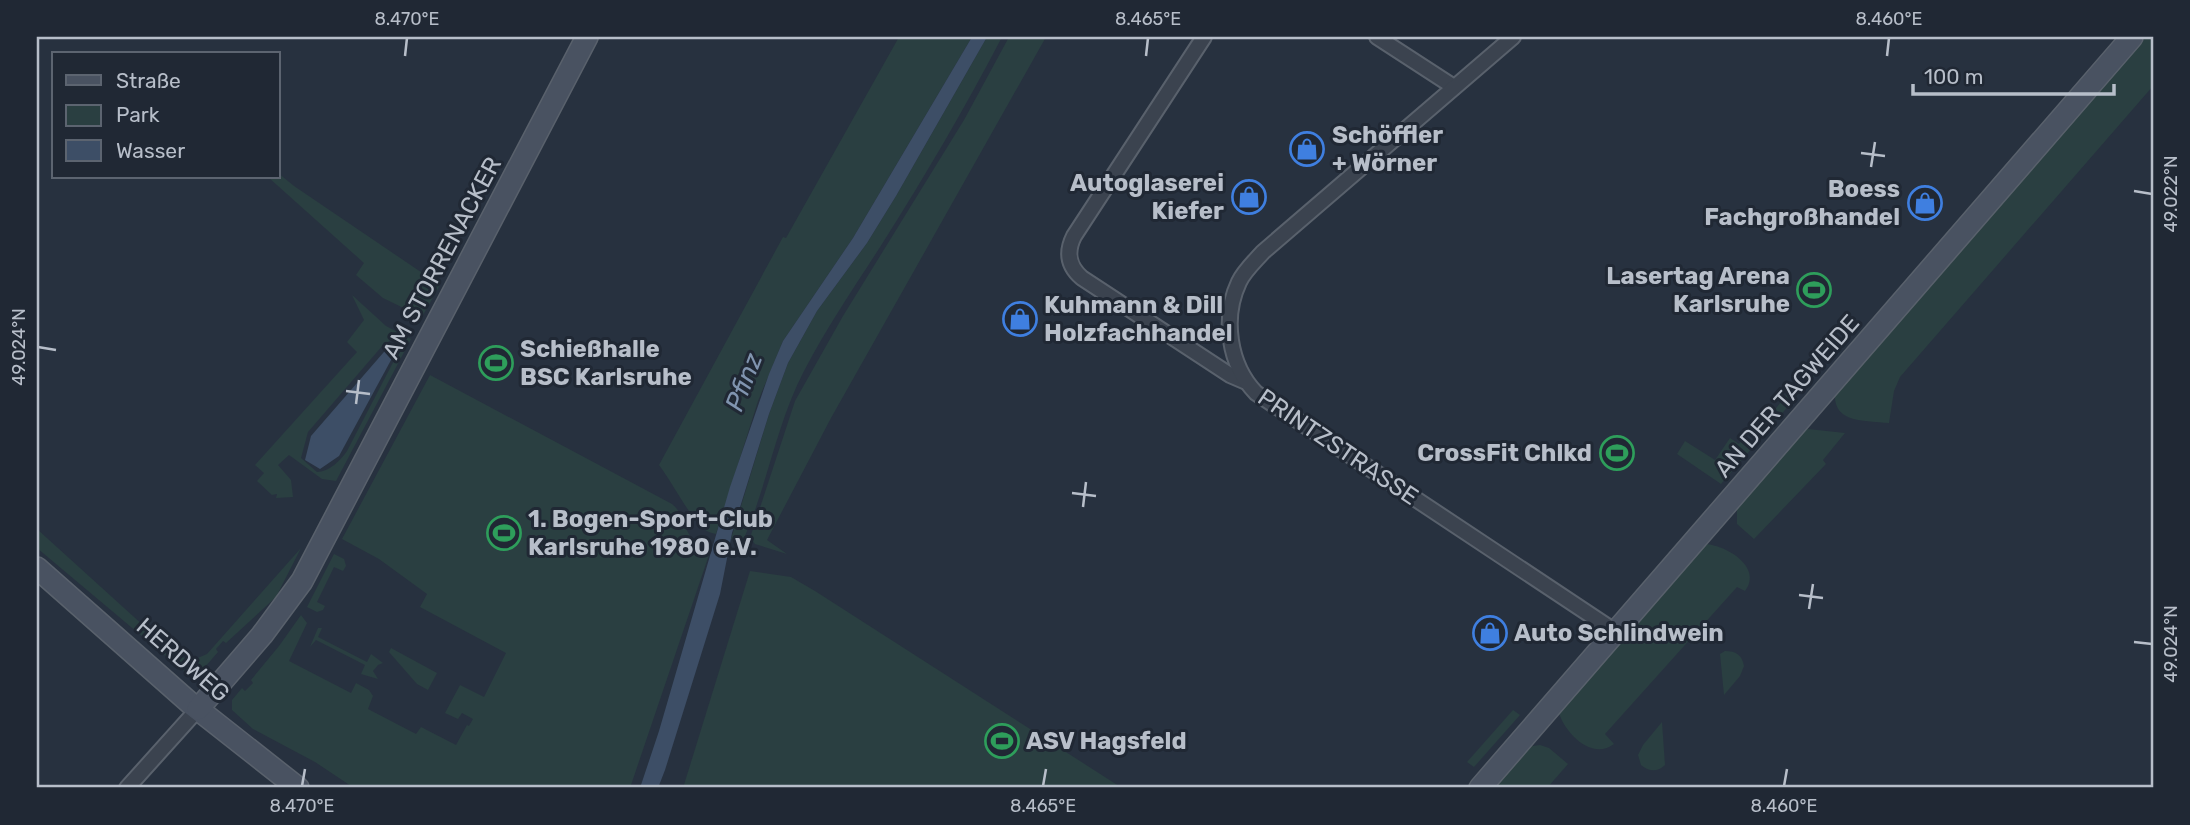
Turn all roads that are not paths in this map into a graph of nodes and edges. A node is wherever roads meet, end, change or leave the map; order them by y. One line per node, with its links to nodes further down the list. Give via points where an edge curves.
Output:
1 (587, 37): 10 (main road, AM STORRENACKER, via 302,580)
2 (1204, 37): 7 (street, via 1074,236 1069,257 1082,278)
3 (1377, 37): 6 (street)
4 (1513, 37): 6 (street, PRINTZSTRASSE)
5 (2132, 37): 9 (main road, AN DER TAGWEIDE)
6 (1454, 87): 7 (street, PRINTZSTRASSE, via 1263,252 1240,281 1231,304 1230,327 1233,354)
7 (1244, 381): 9 (street, PRINTZSTRASSE, via 1256,394)
8 (37, 568): 10 (main road, HERDWEG)
9 (1616, 632): 13 (main road, AN DER TAGWEIDE)
10 (198, 709): 11 (street); 12 (main road, HERDWEG)
11 (127, 788)
12 (298, 788)
13 (1480, 788)

